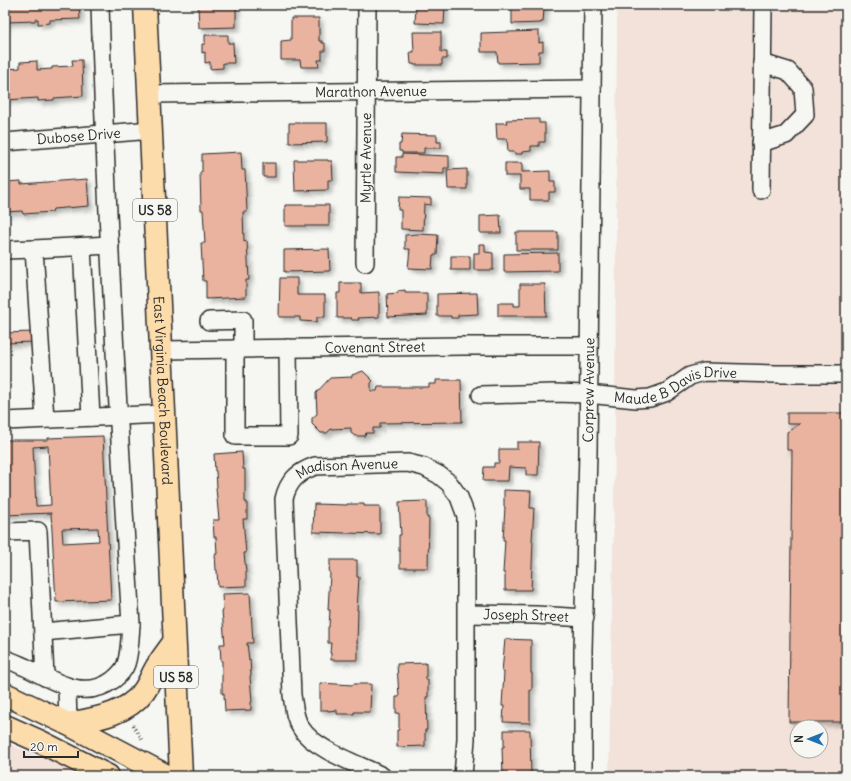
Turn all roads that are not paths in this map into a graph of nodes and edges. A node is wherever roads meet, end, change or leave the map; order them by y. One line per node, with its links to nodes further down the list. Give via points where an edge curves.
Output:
1 (100, 5): 11 (street)
2 (145, 5): 9 (main road, East Virginia Beach Boulevard / US 58)
3 (367, 5): 8 (street, Myrtle Avenue)
4 (593, 5): 7 (street, Corprew Avenue)
5 (763, 5): 6 (street)
6 (762, 63): 13 (street); 13 (street, via 788,71 803,88 805,115 786,135)
7 (592, 89): 8 (street, Marathon Avenue); 21 (street, Corprew Avenue)
8 (366, 92): 9 (street, Marathon Avenue); 19 (street, Myrtle Avenue)
9 (150, 94): 10 (main road, East Virginia Beach Boulevard / US 58)
10 (152, 130): 11 (street, Dubose Drive); 24 (main road, East Virginia Beach Boulevard / US 58)
11 (104, 135): 12 (street, Dubose Drive); 15 (street)
12 (5, 142)
13 (761, 144): 14 (street)
14 (761, 190)
15 (110, 245): 16 (street); 29 (street)
16 (82, 247): 17 (street); 30 (street)
17 (34, 249): 18 (street); 31 (street)
18 (5, 250)
19 (365, 263)
20 (209, 321): 23 (street, via 243,320)
21 (588, 346): 22 (street, Covenant Street); 26 (street, Corprew Avenue)
22 (288, 348): 23 (street, Covenant Street); 23 (street, via 289,436 235,436)
23 (239, 349): 24 (street, Covenant Street)
24 (162, 350): 28 (main road, East Virginia Beach Boulevard / US 58)
25 (846, 374): 26 (street, Maude B Davis Drive, via 704,372 690,376 666,392 650,398)
26 (588, 394): 27 (street, Maude B Davis Drive); 35 (street, Corprew Avenue)
27 (481, 395)
28 (165, 414): 29 (street); 38 (main road, East Virginia Beach Boulevard / US 58)
29 (118, 415): 30 (street); 36 (street)
30 (92, 417): 31 (street)
31 (45, 419): 32 (street)
32 (5, 421)
33 (5, 532): 37 (street, via 38,531)
34 (467, 614): 35 (street, Joseph Street); 48 (street, Madison Avenue, via 466,516 459,497 449,483 439,475 424,467 408,463 315,466 303,471 294,479 284,499 295,717 301,729 328,750); 49 (street, Madison Avenue, via 466,739)
35 (585, 618): 50 (street, Corprew Avenue)
36 (131, 624): 37 (street); 41 (street, via 126,665 118,677 98,688 80,690)
37 (43, 632): 40 (street)
38 (174, 642): 43 (main road, via 155,668 144,692 133,703 124,709 97,718); 47 (main road, East Virginia Beach Boulevard / US 58)
39 (5, 659): 40 (street)
40 (45, 677): 41 (street)
41 (67, 687): 43 (street)
42 (5, 694): 43 (main road)
43 (68, 724): 46 (main road)
44 (5, 726): 45 (main road)
45 (108, 776)
46 (167, 776)
47 (181, 776)
48 (382, 776)
49 (463, 776)
50 (582, 776)

